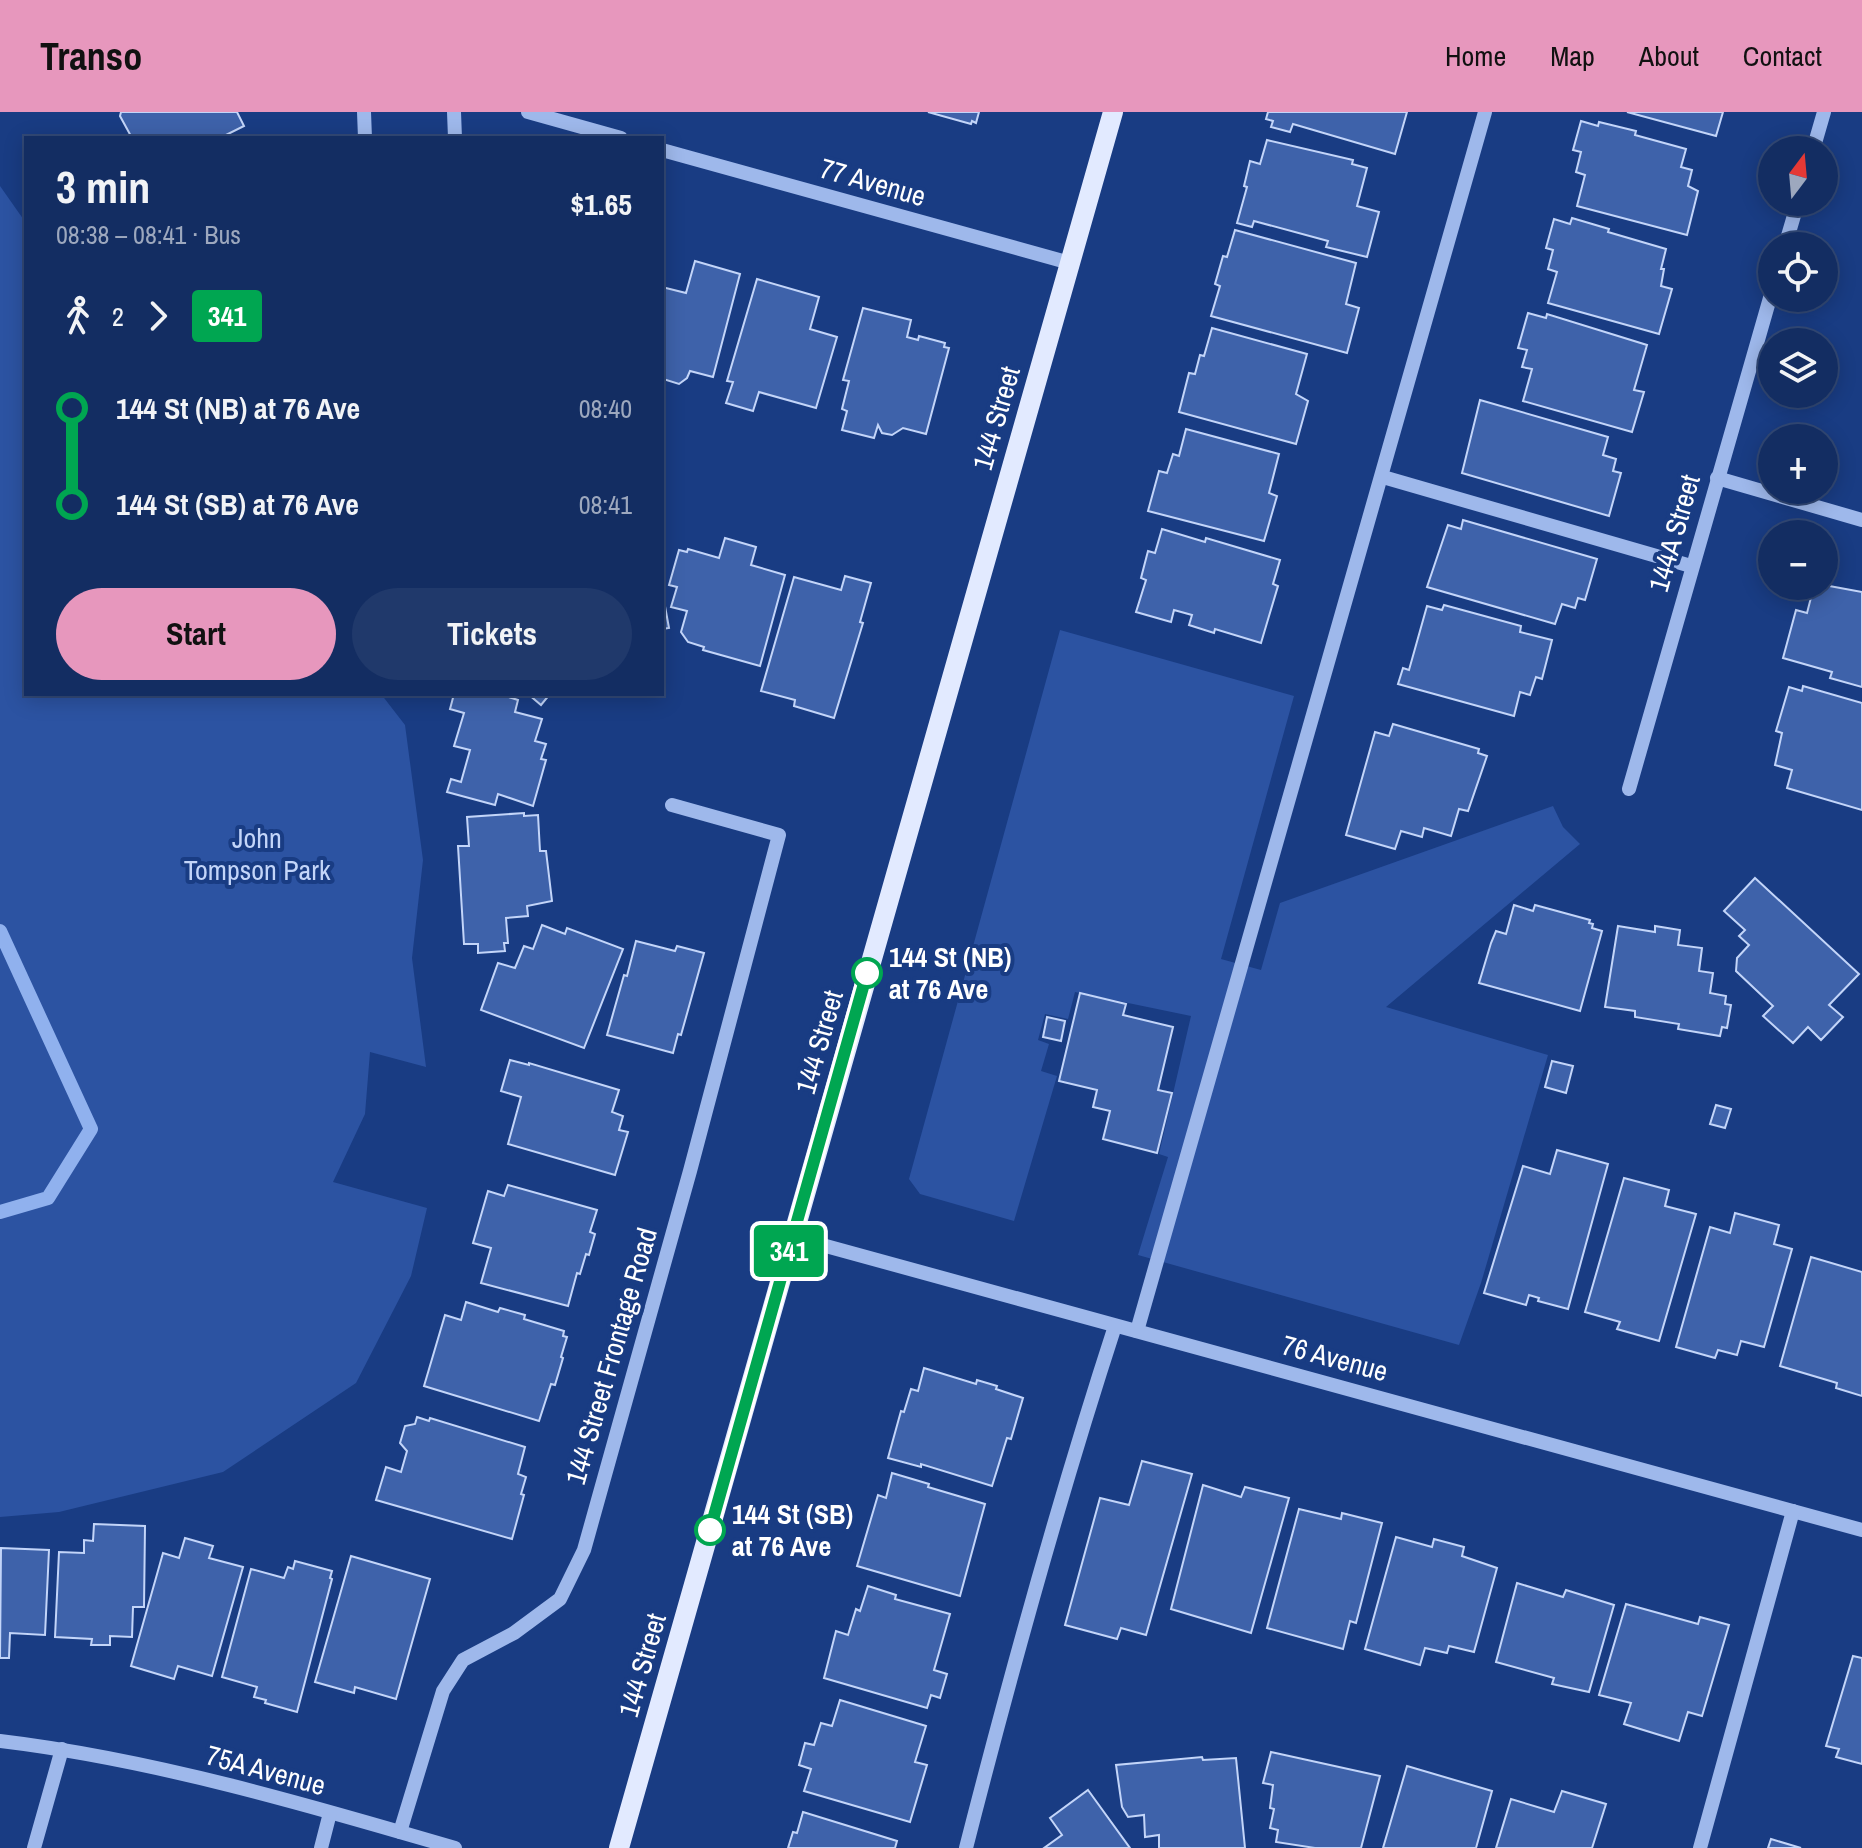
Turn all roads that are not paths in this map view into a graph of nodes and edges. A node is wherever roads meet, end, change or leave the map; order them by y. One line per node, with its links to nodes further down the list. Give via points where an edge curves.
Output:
1 (364, 112): 7 (street)
2 (454, 112): 8 (street)
3 (528, 112): 9 (street)
4 (1113, 112): 12 (main road, 144 Street)
5 (1485, 112): 14 (street)
6 (1824, 112): 10 (street)
7 (365, 136)
8 (455, 136)
9 (614, 136)
10 (1817, 136)
11 (664, 151): 12 (street, 77 Avenue)
12 (1070, 263): 20 (main road, 144 Street)
13 (1766, 312): 15 (street, 144A Street)
14 (1383, 477): 17 (street); 22 (street)
15 (1717, 478): 16 (street); 17 (street, 144A Street)
16 (1862, 520)
17 (1691, 566): 18 (street, 144A Street)
18 (1629, 789)
19 (672, 805): 28 (street, 144 Street Frontage Road, via 779,835 694,1156 584,1550 560,1599 514,1633 463,1660 443,1691)
20 (793, 1237): 21 (street, 76 Avenue); 32 (main road, 144 Street)
21 (1115, 1326): 22 (street, 76 Avenue); 33 (street, via 1037,1582)
22 (1137, 1331): 23 (street, 76 Avenue)
23 (1793, 1511): 24 (street, 76 Avenue); 34 (street)
24 (1862, 1530)
25 (0, 1741): 26 (street, 75A Avenue)
26 (62, 1749): 27 (street, 75A Avenue); 29 (street)
27 (330, 1813): 28 (street, 75A Avenue); 30 (street)
28 (400, 1832): 31 (street, 75A Avenue)
29 (34, 1848)
30 (321, 1848)
31 (455, 1848)
32 (619, 1848)
33 (966, 1848)
34 (1700, 1848)

